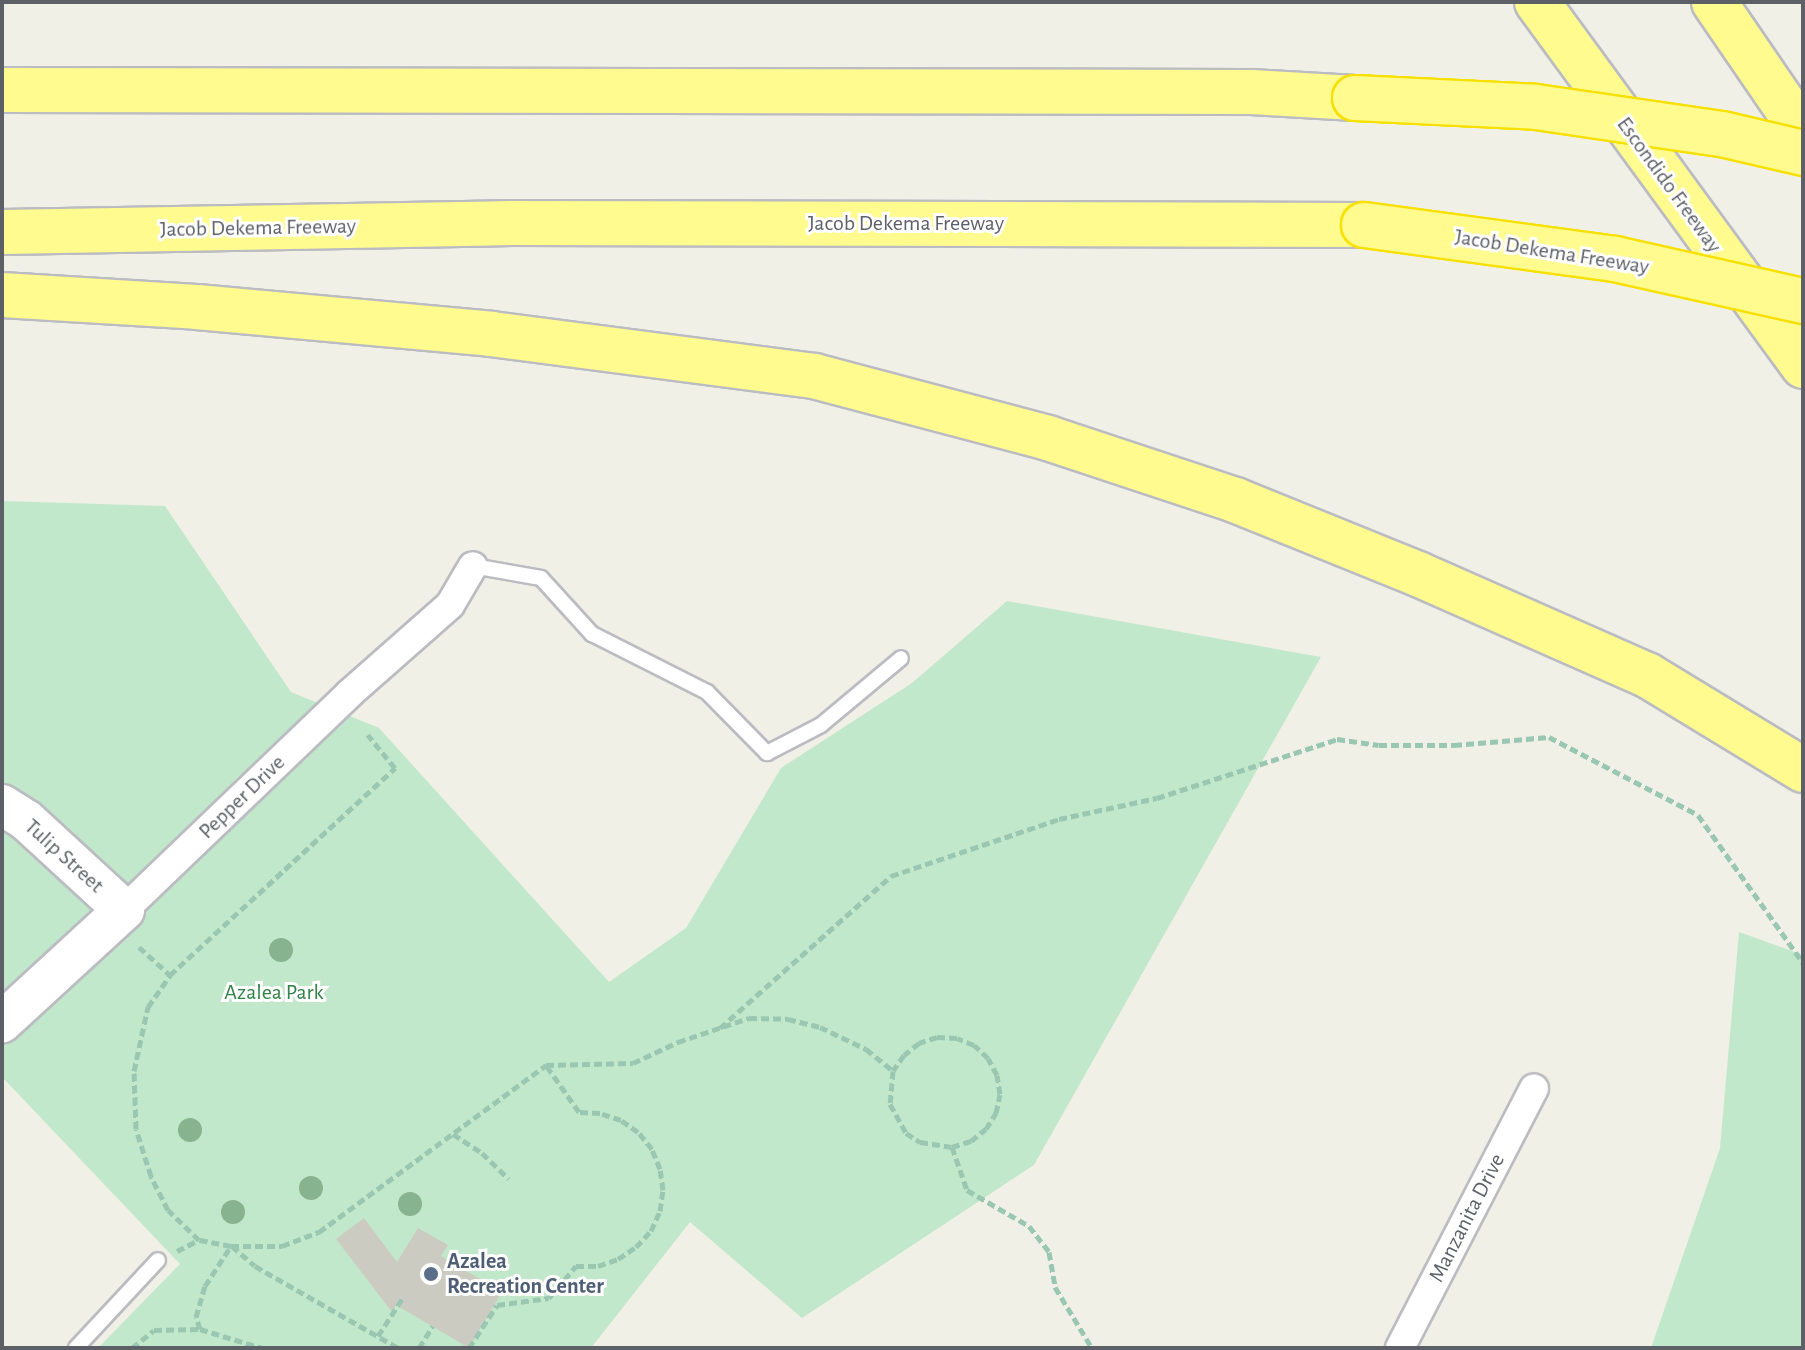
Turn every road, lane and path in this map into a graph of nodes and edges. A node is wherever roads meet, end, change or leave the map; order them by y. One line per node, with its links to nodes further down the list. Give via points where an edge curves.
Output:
1 (1537, 2): 9 (highway, Escondido Freeway)
2 (1714, 2): 4 (highway)
3 (2, 90): 5 (highway, bridge, via 1251,92 1536,107 1722,134)
4 (1803, 132)
5 (1803, 153)
6 (2, 232): 8 (highway, Jacob Dekema Freeway, bridge, via 512,223 1364,225 1615,259)
7 (2, 295): 13 (highway, via 491,334 814,376 1048,438 1235,500 1647,675)
8 (1803, 301)
9 (1803, 366)
10 (473, 566): 11 (lane, via 541,578 592,634 707,692 767,753 821,725); 15 (street, Pepper Drive, via 450,605 349,694)
11 (901, 658)
12 (368, 735): 18 (path, via 395,768)
13 (1803, 770)
14 (2, 805): 15 (street, Tulip Street, via 26,820)
15 (124, 910): 19 (street, Pepper Drive)
16 (132, 953): 18 (path, via 141,946)
17 (1803, 963): 20 (path, via 1698,815 1549,737 1454,745 1337,739 1157,798 1059,819 891,876)
18 (170, 975): 27 (path, via 148,1007 134,1071 136,1129 168,1210 199,1240)
19 (2, 1022)
20 (720, 1028): 21 (path, via 633,1063); 22 (path, via 749,1018 799,1022 844,1037)
21 (546, 1065): 24 (path); 38 (path, via 579,1112 621,1120 652,1149 662,1180 660,1211 644,1239 618,1259 576,1266 549,1298 497,1305)
22 (893, 1071): 25 (path, via 890,1104 906,1133 920,1142); 25 (path, via 919,1043 937,1037 974,1045 988,1058 999,1085 996,1113 971,1141)
23 (1534, 1088): 40 (street, Manzanita Drive)
24 (453, 1134): 26 (path); 27 (path, via 319,1232 282,1246)
25 (952, 1147): 39 (path, via 967,1190 1029,1226 1049,1252 1055,1287)
26 (509, 1179)
27 (231, 1246): 31 (path, via 205,1286 196,1317); 32 (path, via 255,1266)
28 (158, 1260): 33 (lane)
29 (404, 1296): 32 (path)
30 (433, 1326): 37 (path)
31 (200, 1329): 34 (path, via 154,1330); 35 (path)
32 (378, 1336): 36 (path)
33 (76, 1348)
34 (132, 1348)
35 (262, 1348)
36 (398, 1348)
37 (419, 1348)
38 (469, 1348)
39 (1092, 1348)
40 (1400, 1348)

